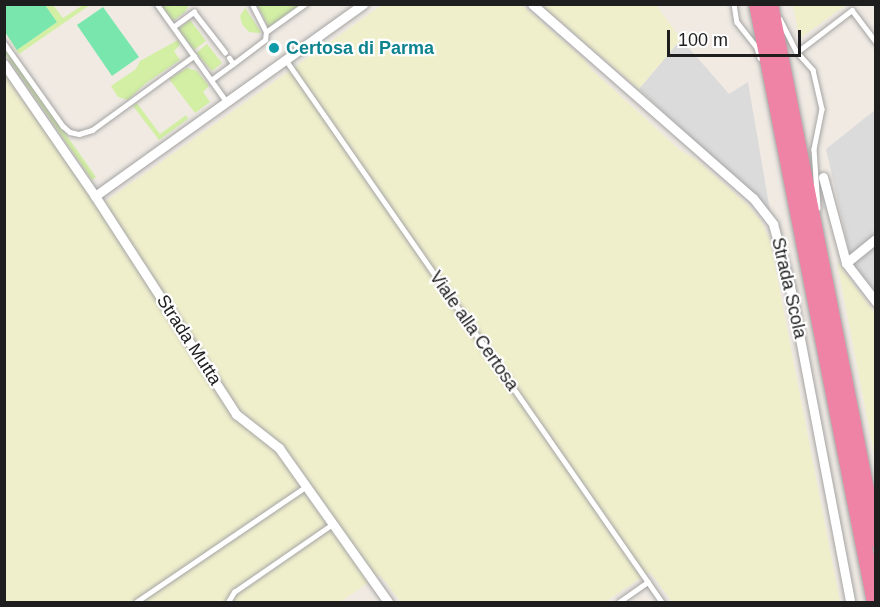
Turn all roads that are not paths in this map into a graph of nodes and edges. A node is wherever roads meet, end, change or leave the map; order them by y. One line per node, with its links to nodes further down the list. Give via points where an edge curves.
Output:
1 (157, 4): 12 (lane)
2 (193, 4): 11 (lane)
3 (252, 4): 13 (lane)
4 (304, 4): 13 (lane)
5 (363, 4): 20 (street)
6 (532, 4): 41 (street, Strada Scola, via 753,198 773,224 790,286)
7 (734, 4): 25 (lane, via 737,22 757,48)
8 (757, 4): 25 (highway)
9 (770, 4): 30 (highway)
10 (776, 4): 17 (lane)
11 (194, 12): 12 (lane); 16 (lane)
12 (173, 27): 18 (lane)
13 (266, 32): 22 (lane, via 262,43)
14 (4, 42): 18 (lane, via 63,126 79,134 96,128)
15 (876, 42): 17 (lane, via 852,10)
16 (225, 52)
17 (797, 52): 30 (lane, via 813,70 822,109 814,149)
18 (194, 56): 23 (lane)
19 (229, 58): 22 (lane)
20 (286, 60): 24 (street); 35 (lane, Viale alla Certosa)
21 (4, 64): 27 (street, Strada Mutta)
22 (233, 64): 23 (lane)
23 (212, 81): 24 (lane)
24 (227, 102): 27 (street)
25 (783, 134): 42 (highway)
26 (822, 177): 29 (street)
27 (95, 196): 32 (street, Strada Mutta, via 236,414 279,448)
28 (876, 239): 29 (street)
29 (846, 263): 31 (street)
30 (823, 270): 34 (highway)
31 (876, 302)
32 (308, 486): 33 (street, Strada Mutta); 36 (lane)
33 (333, 523): 37 (lane, via 234,592); 38 (street, Strada Mutta)
34 (876, 540)
35 (648, 582): 39 (lane); 40 (lane, Viale alla Certosa)
36 (136, 603)
37 (228, 603)
38 (388, 603)
39 (619, 603)
40 (662, 603)
41 (850, 603)
42 (874, 603)

